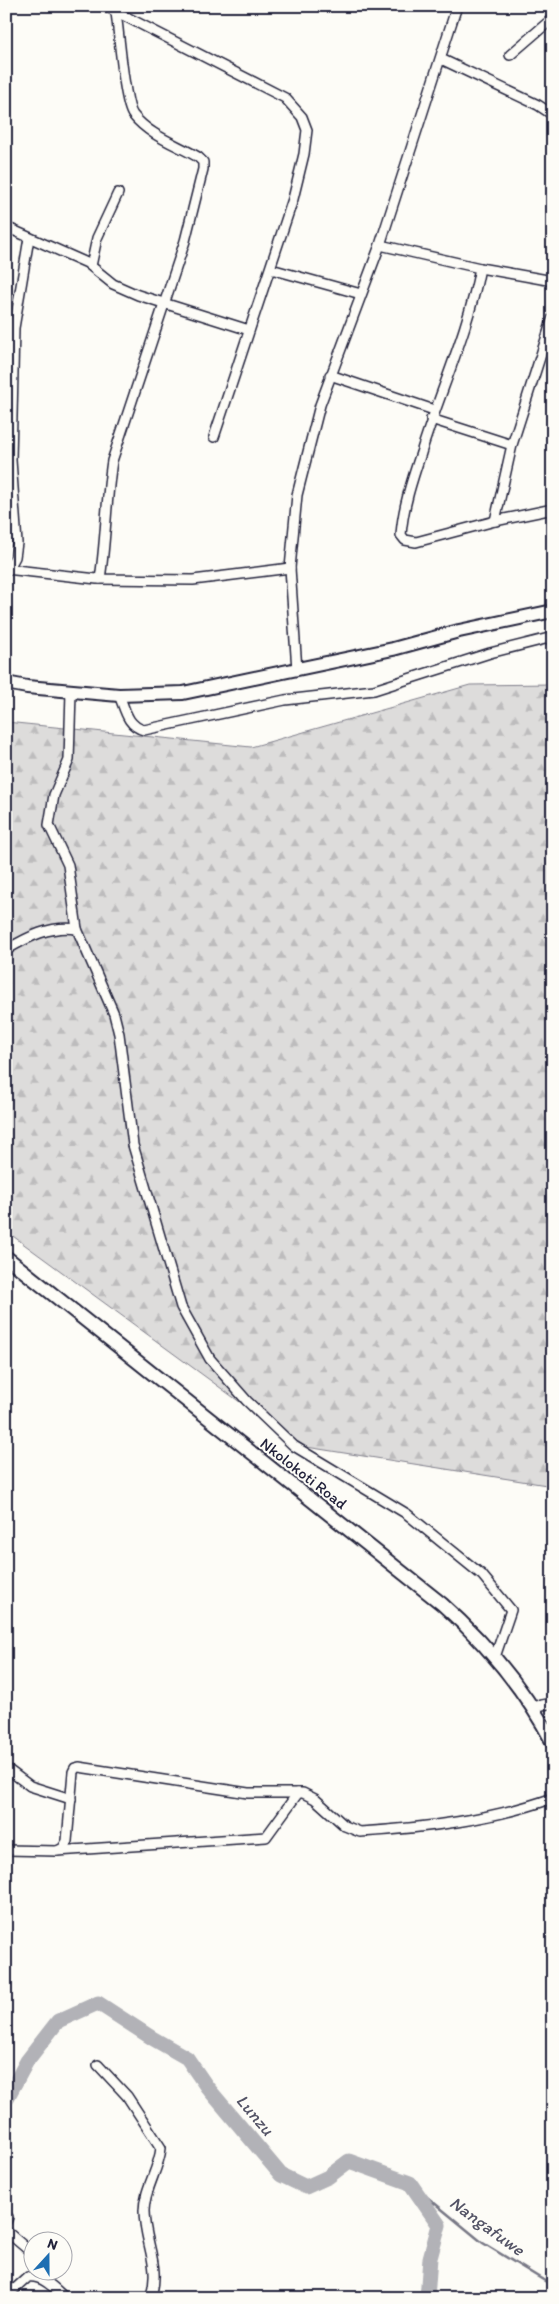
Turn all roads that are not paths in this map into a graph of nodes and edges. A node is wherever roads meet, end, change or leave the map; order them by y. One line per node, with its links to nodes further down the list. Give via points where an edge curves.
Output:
1 (105, 6): 4 (street)
2 (448, 6): 3 (street)
3 (456, 9): 7 (street)
4 (116, 13): 15 (street, via 285,98 302,117 307,130 304,154); 18 (street, via 132,114 154,133 203,162 203,174 185,241)
5 (553, 18): 6 (street)
6 (510, 56)
7 (441, 59): 8 (street); 12 (street)
8 (553, 115)
9 (118, 193): 13 (street, via 96,238)
10 (6, 226): 11 (street)
11 (29, 238): 13 (street); 28 (street, via 14,328 11,460 17,543 15,557)
12 (380, 244): 14 (street); 17 (street)
13 (91, 266): 18 (street, via 113,284)
14 (480, 268): 16 (street); 22 (street, via 458,349)
15 (271, 269): 17 (street); 20 (street)
16 (553, 282)
17 (361, 294): 21 (street)
18 (164, 302): 20 (street); 29 (street, via 112,461)
19 (553, 317): 24 (street)
20 (249, 330): 23 (street)
21 (330, 375): 22 (street); 27 (street, via 297,495)
22 (433, 414): 24 (street); 26 (street, via 409,491 401,535 405,540 416,542)
23 (214, 437)
24 (512, 445): 26 (street)
25 (553, 508): 26 (street)
26 (495, 521)
27 (290, 568): 29 (street, via 193,580); 32 (street)
28 (7, 570): 29 (street)
29 (100, 578)
30 (553, 611): 32 (main road)
31 (553, 637): 35 (street, via 490,653 374,690 285,700 144,730 130,723)
32 (298, 670): 35 (main road, via 183,693)
33 (6, 683): 34 (main road)
34 (71, 692): 35 (main road); 36 (street, via 69,760 54,795 49,825 68,865)
35 (120, 696)
36 (77, 929): 37 (street, via 54,929 29,936); 39 (street, via 118,1028 134,1145 181,1307 210,1359 247,1401 294,1446 407,1514 482,1574 511,1610)
37 (6, 950)
38 (6, 1257): 39 (main road, Nkolokoti Road, via 442,1604 472,1630)
39 (494, 1656): 41 (main road, Nkolokoti Road)
40 (553, 1703): 41 (street)
41 (531, 1707): 42 (main road, Nkolokoti Road)
42 (553, 1742)
43 (6, 1768): 46 (street, via 30,1786)
44 (298, 1793): 45 (street, via 310,1795 345,1826 360,1832 494,1815); 46 (street, via 248,1793 79,1767 73,1772); 48 (street, via 266,1836)
45 (553, 1798)
46 (71, 1799): 48 (street, via 67,1841)
47 (6, 1850): 48 (street)
48 (58, 1851)
49 (98, 2065): 56 (street, via 127,2096 161,2148 144,2204 155,2269)
50 (6, 2231): 51 (street)
51 (22, 2245)
52 (22, 2282): 54 (street)
53 (44, 2282): 55 (street)
54 (6, 2297)
55 (65, 2298)
56 (150, 2298)

